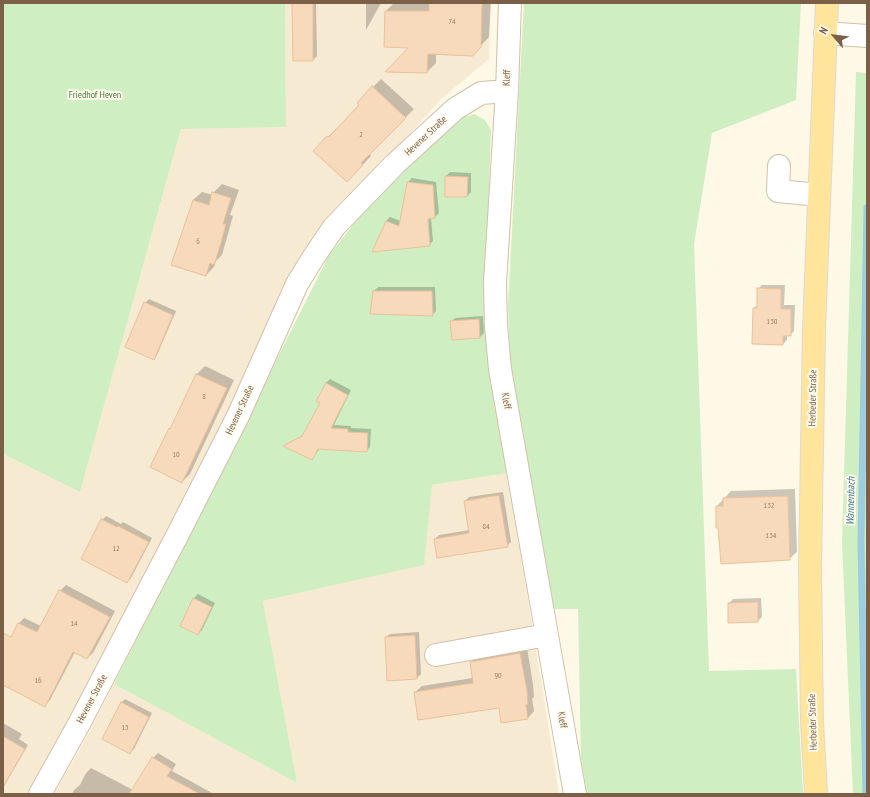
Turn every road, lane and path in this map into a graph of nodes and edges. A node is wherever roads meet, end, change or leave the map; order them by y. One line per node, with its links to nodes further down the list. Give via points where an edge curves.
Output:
1 (510, 3): 5 (street, Kleff)
2 (827, 3): 3 (main road, Herbeder Straße)
3 (826, 33): 4 (street); 7 (main road, Herbeder Straße)
4 (867, 36)
5 (507, 91): 8 (street, Kleff, via 495,282 496,326 500,369); 10 (street, Hevener Straße, via 481,93 455,109 395,164 340,221 313,258 297,284 238,416 193,505)
6 (779, 166): 7 (street, via 778,191)
7 (819, 195): 12 (main road, Herbeder Straße, via 810,569 812,722)
8 (547, 635): 9 (street); 11 (street, Kleff)
9 (436, 655)
10 (40, 794)
11 (575, 794)
12 (816, 794)

